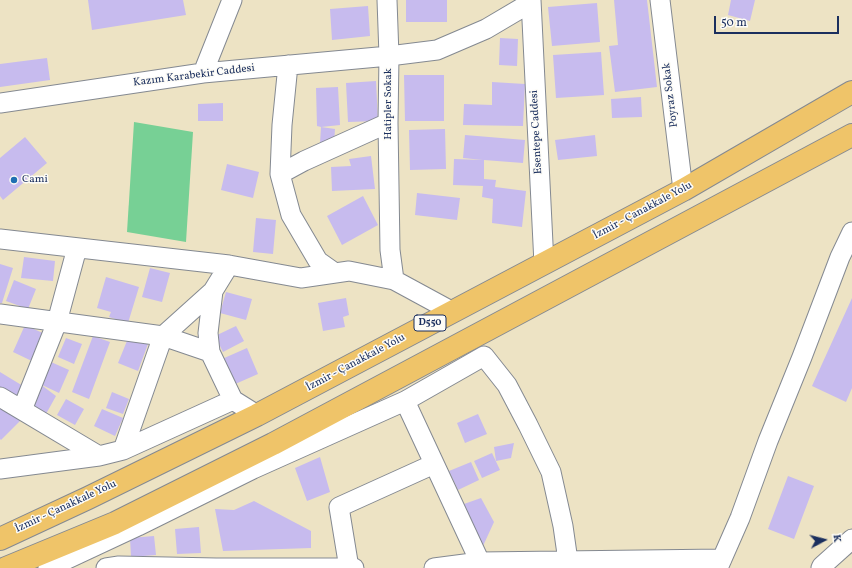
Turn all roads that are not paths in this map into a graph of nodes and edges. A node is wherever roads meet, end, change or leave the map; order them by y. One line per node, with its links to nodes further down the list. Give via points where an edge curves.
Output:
1 (232, 0): 7 (street)
2 (387, 0): 5 (street)
3 (660, 0): 13 (street, Poyraz Sokak)
4 (530, 2): 5 (street, Hatipler Sokak, via 486,29 437,50); 17 (street, Esentepe Caddesi)
5 (389, 56): 6 (street, Kazım Karabekir Caddesi); 10 (street, Hatipler Sokak)
6 (288, 65): 7 (street, Kazım Karabekir Caddesi); 12 (street)
7 (203, 73): 9 (street, Kazım Karabekir Caddesi)
8 (852, 92): 13 (highway, İzmir - Çanakkale Yolu / D550)
9 (0, 103)
10 (388, 123): 12 (street); 20 (street, Hatipler Sokak, via 390,250)
11 (852, 135): 42 (highway, via 273,444 114,523)
12 (280, 174): 19 (street, via 291,215 318,261)
13 (683, 190): 17 (highway, İzmir - Çanakkale Yolu / D550)
14 (852, 232): 39 (street)
15 (0, 239): 16 (street)
16 (77, 248): 18 (street); 24 (street)
17 (544, 264): 22 (highway, İzmir - Çanakkale Yolu / D550)
18 (229, 265): 19 (street, via 301,278); 21 (street)
19 (335, 273): 20 (street, via 349,271)
20 (394, 280): 22 (street)
21 (213, 291): 25 (street); 26 (street, via 208,333)
22 (453, 312): 31 (highway, İzmir - Çanakkale Yolu / D550)
23 (0, 314): 24 (street)
24 (57, 322): 25 (street); 30 (street)
25 (163, 336): 26 (street); 32 (street)
26 (210, 352): 28 (street)
27 (0, 397): 30 (street)
28 (233, 400): 31 (street); 32 (street)
29 (405, 401): 34 (street); 40 (street, via 484,356 507,385 551,472); 43 (street, via 253,469)
30 (22, 410): 33 (street)
31 (257, 415): 36 (highway, İzmir - Çanakkale Yolu / D550)
32 (123, 450): 33 (street)
33 (99, 456): 35 (street)
34 (434, 464): 38 (street); 45 (street, via 339,506)
35 (0, 469)
36 (0, 538)
37 (852, 539): 47 (street)
38 (480, 562): 40 (street); 41 (street)
39 (720, 563): 40 (street)
40 (568, 564)
41 (445, 567)
42 (6, 568)
43 (48, 568)
44 (106, 568): 45 (street)
45 (349, 568): 46 (street)
46 (354, 568)
47 (822, 568)

